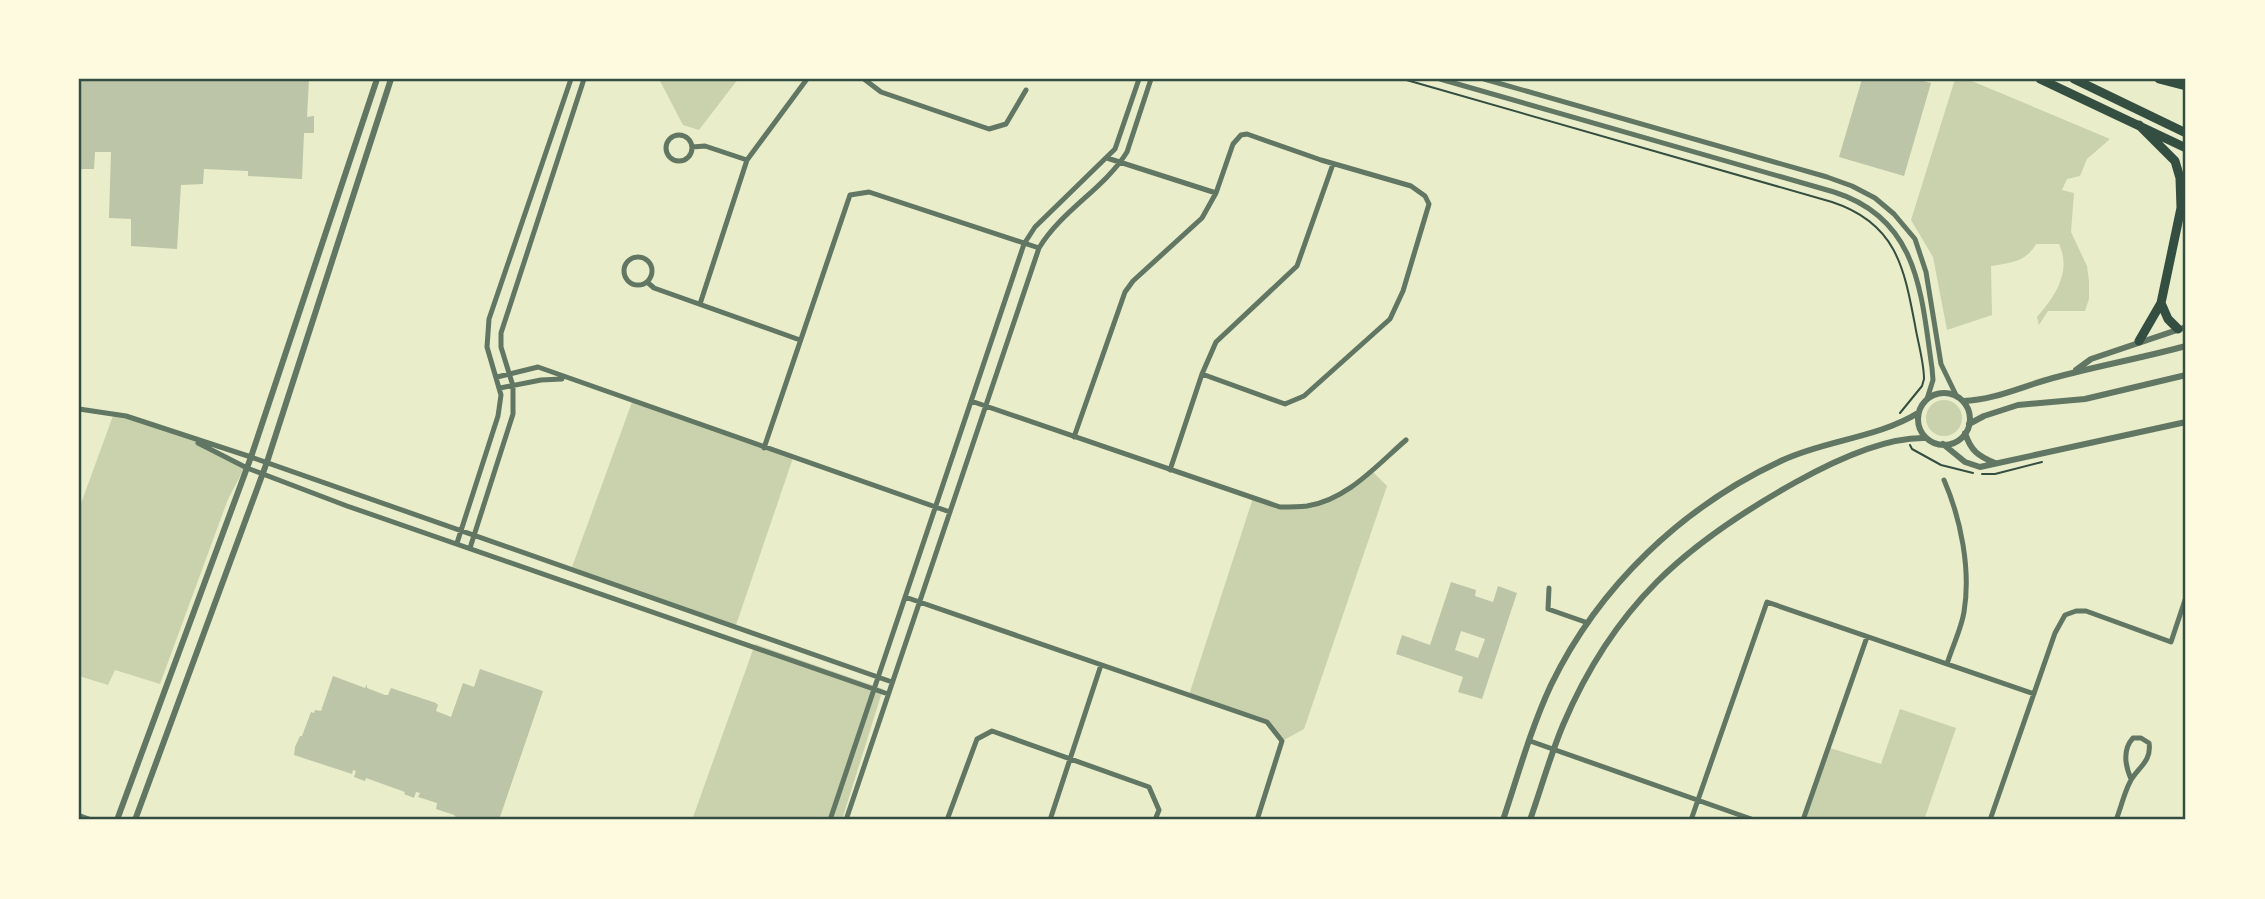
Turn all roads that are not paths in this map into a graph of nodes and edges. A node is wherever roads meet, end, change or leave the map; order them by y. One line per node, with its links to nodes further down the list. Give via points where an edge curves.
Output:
1 (377, 79): 62 (street)
2 (391, 79): 63 (street)
3 (570, 79): 16 (street)
4 (584, 79): 17 (street)
5 (807, 79): 23 (street)
6 (864, 79): 15 (street, via 881,92 989,129 1006,124)
7 (1139, 79): 22 (street, via 1115,149)
8 (1152, 79): 24 (street)
9 (1440, 79): 47 (street, via 1834,192 1863,205 1889,226 1913,263 1932,369)
10 (1484, 79): 48 (street, via 1827,177 1868,193 1894,214 1919,247 1941,364)
11 (2040, 79): 18 (highway)
12 (2074, 79): 19 (highway)
13 (2159, 79): 14 (highway)
14 (2186, 86)
15 (1026, 90)
16 (564, 99): 17 (street); 28 (street)
17 (576, 104): 29 (street)
18 (2139, 125): 21 (highway); 27 (highway, via 2175,161)
19 (2186, 133)
20 (692, 147): 20 (street, via 686,137 678,135 671,138 666,150 670,158 683,161); 23 (street, via 705,146)
21 (2186, 148)
22 (1107, 158): 24 (street); 30 (street, via 1035,227)
23 (747, 160): 34 (street)
24 (1121, 162): 26 (street); 31 (street, via 1050,230)
25 (1333, 164): 26 (street, via 1241,135 1233,144); 41 (street, via 1297,266 1216,342); 41 (street, via 1411,186 1429,204 1390,319 1304,396 1285,404)
26 (1216, 193): 57 (street, via 1202,218 1125,292)
27 (2184, 203): 33 (highway)
28 (522, 228): 29 (street); 43 (street, via 489,319 487,348)
29 (533, 230): 40 (street, via 501,333)
30 (1024, 244): 31 (street); 36 (street, via 869,192 850,195); 49 (street)
31 (1039, 248): 50 (street)
32 (647, 282): 32 (street, via 650,264 642,258 629,260 624,268 627,280 634,285); 34 (street)
33 (2161, 303): 35 (highway, via 2168,319); 37 (highway)
34 (699, 304): 36 (street)
35 (2182, 328): 37 (street)
36 (800, 340): 61 (street)
37 (2139, 341): 39 (street, via 2091,359)
38 (2186, 346): 39 (street)
39 (2071, 373): 48 (street, via 1993,397)
40 (511, 374): 43 (street); 44 (street, via 538,368); 45 (street)
41 (1202, 374): 66 (street)
42 (2186, 376): 54 (street, via 2085,399 2018,405)
43 (497, 377): 46 (street)
44 (564, 379): 45 (street); 61 (street)
45 (513, 386): 46 (street); 72 (street, via 508,435)
46 (500, 388): 71 (street, via 498,416)
47 (1927, 399): 48 (street, via 1941,394); 52 (street)
48 (1960, 399): 54 (street, via 1969,412)
49 (971, 401): 50 (street); 69 (street)
50 (986, 407): 57 (street); 70 (street)
51 (79, 409): 56 (street, via 126,416)
52 (1918, 413): 58 (street); 83 (street, via 1880,430 1786,458 1739,482 1658,542)
53 (2186, 422): 64 (street)
54 (1969, 424): 55 (street)
55 (1965, 433): 60 (street); 64 (street, via 1973,451)
56 (183, 436): 62 (street); 65 (street)
57 (1073, 437): 66 (street)
58 (1925, 438): 60 (street); 99 (street, via 1900,440 1823,467 1731,519 1694,546 1617,628 1583,684)
59 (1406, 440): 66 (street, via 1354,484 1308,506 1280,507)
60 (1943, 444): 64 (street, via 1970,465)
61 (764, 448): 69 (street)
62 (251, 457): 63 (street); 65 (street)
63 (267, 462): 67 (street); 71 (street)
64 (1997, 464)
65 (247, 468): 67 (street); 84 (street)
66 (1170, 470)
67 (263, 473): 73 (street); 85 (street)
68 (1944, 480): 87 (street, via 1954,502 1967,572 1964,614)
69 (936, 507): 70 (street); 78 (street)
70 (950, 512): 80 (street)
71 (461, 531): 72 (street); 73 (street)
72 (474, 534): 74 (street); 75 (street)
73 (457, 543): 74 (street)
74 (470, 548): 76 (street)
75 (557, 564): 76 (street); 81 (street)
76 (552, 577): 82 (street)
77 (1549, 589): 83 (street, via 1548,610)
78 (905, 597): 80 (street); 89 (street)
79 (2186, 597): 95 (street, via 2171,642 2086,611 2065,615)
80 (919, 602): 88 (street); 90 (street)
81 (686, 610): 82 (street); 89 (street)
82 (682, 622): 92 (street)
83 (1588, 623): 98 (street, via 1551,687)
84 (188, 627): 85 (street); 91 (street)
85 (204, 633): 93 (street)
86 (1867, 637): 87 (street); 104 (street, via 1767,602); 119 (street)
87 (1947, 664): 95 (street)
88 (1101, 665): 100 (street); 114 (street, via 1267,722 1282,741)
89 (878, 677): 90 (street); 92 (street)
90 (892, 682): 94 (street)
91 (167, 683): 93 (street); 96 (street)
92 (874, 689): 94 (street); 109 (street)
93 (183, 690): 97 (street)
94 (888, 694): 110 (street)
95 (2035, 694): 120 (street)
96 (149, 733): 97 (street); 101 (street)
97 (164, 740): 102 (street)
98 (1530, 740): 99 (street); 115 (street)
99 (1554, 749): 104 (street); 116 (street)
100 (1070, 759): 111 (street, via 992,731 977,739); 112 (street); 113 (street, via 1149,787 1158,810)
101 (136, 767): 102 (street); 107 (street)
102 (152, 773): 108 (street)
103 (2131, 779): 103 (street, via 2151,752 2150,743 2141,738 2127,744 2125,765); 121 (street)
104 (1698, 800): 117 (street); 118 (street)
105 (79, 816): 106 (street)
106 (90, 820)
107 (117, 820)
108 (135, 820)
109 (830, 820)
110 (846, 820)
111 (947, 820)
112 (1050, 820)
113 (1155, 820)
114 (1257, 820)
115 (1503, 820)
116 (1530, 820)
117 (1691, 820)
118 (1754, 820)
119 (1803, 820)
120 (1990, 820)
121 (2116, 820)

